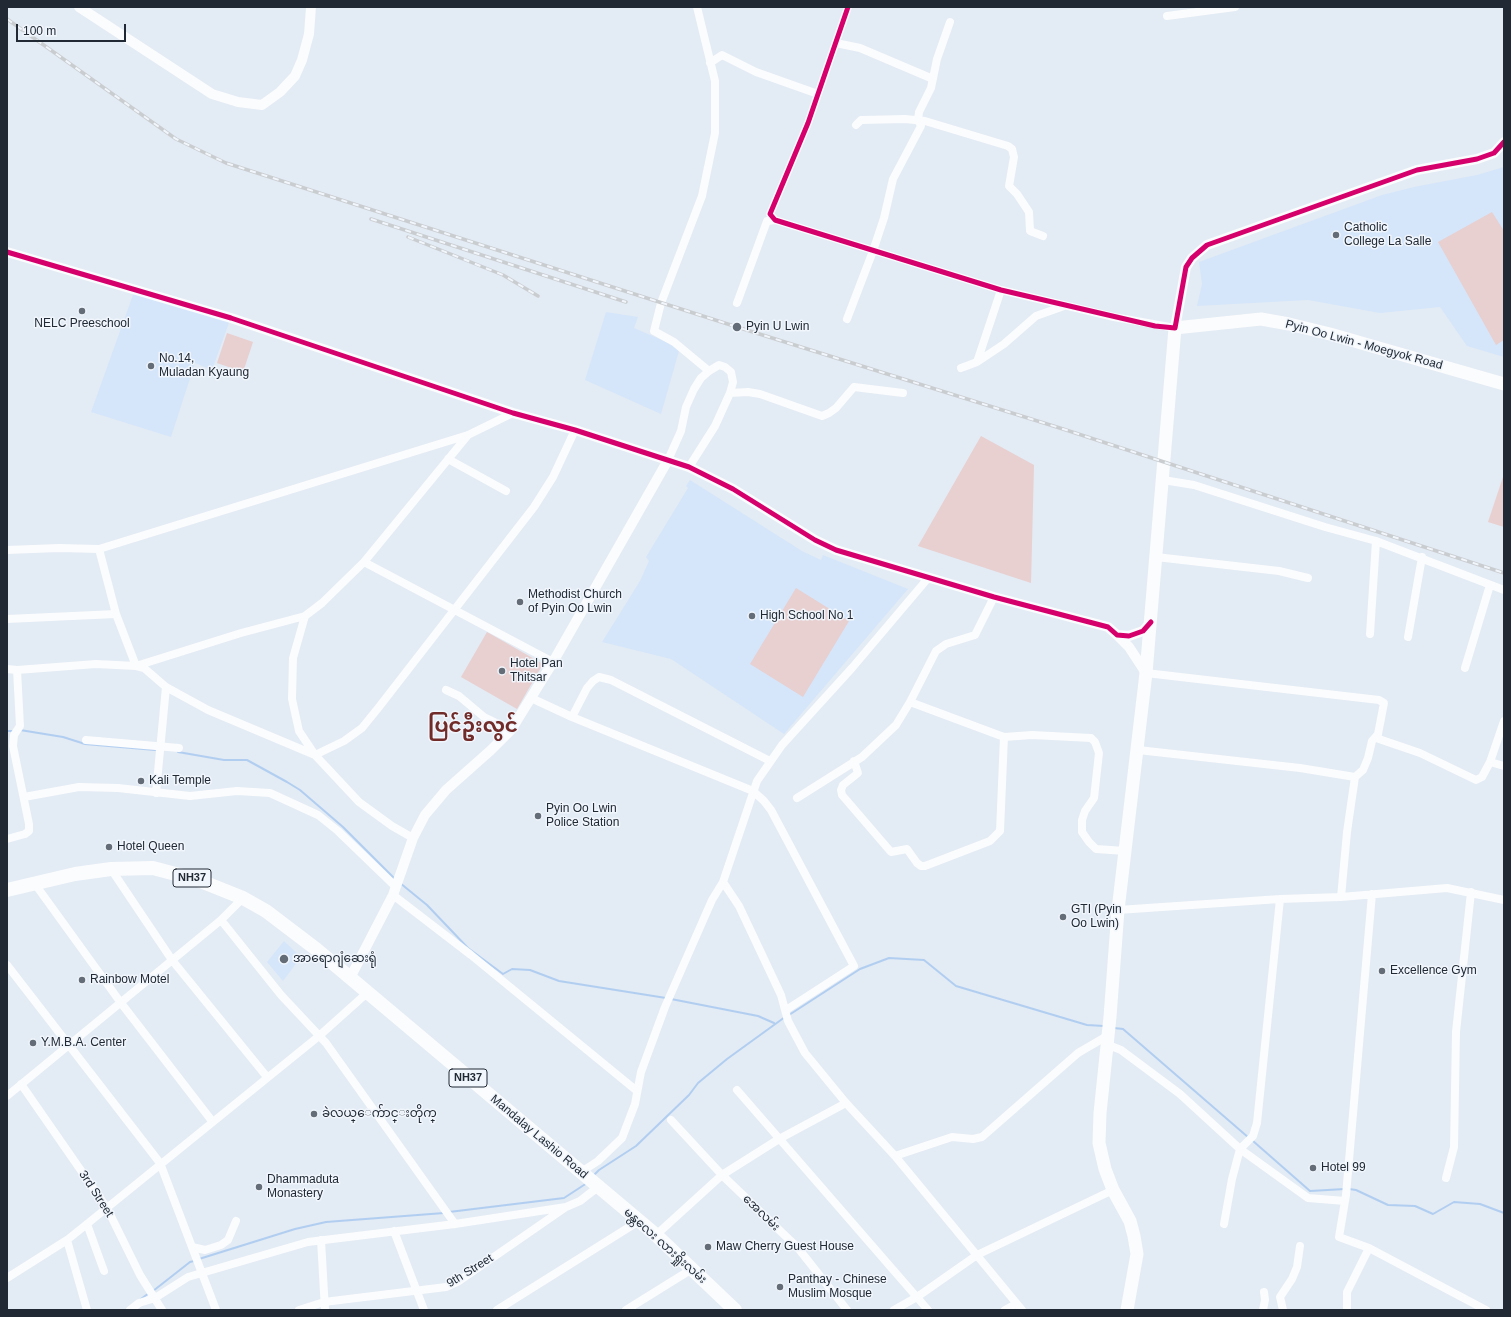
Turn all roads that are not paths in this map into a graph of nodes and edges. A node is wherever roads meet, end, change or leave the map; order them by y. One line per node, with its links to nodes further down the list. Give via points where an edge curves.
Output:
1 (79, 7): 2 (street, via 212,94 238,102 262,105 296,76 309,34)
2 (311, 7)
3 (697, 7): 9 (street)
4 (848, 7): 8 (street)
5 (1235, 7): 6 (street)
6 (1168, 16)
7 (950, 22): 10 (street)
8 (836, 43): 10 (street, via 860,48); 11 (street)
9 (710, 63): 11 (street, via 722,55 756,72); 26 (street, via 715,81 715,133 702,196 661,303 654,331 674,342)
10 (933, 79): 12 (street)
11 (818, 94): 15 (street, via 770,214)
12 (918, 120): 13 (street, via 861,120); 16 (street, via 997,142 1012,149 1014,168 1009,186 1029,212 1030,231); 17 (street, via 921,126 893,179)
13 (856, 126)
14 (1504, 142): 23 (street, via 1494,153 1477,159 1418,170 1207,245 1186,267)
15 (775, 220): 17 (street); 20 (street, via 767,221)
16 (1043, 236)
17 (873, 251): 19 (street); 22 (street)
18 (7, 252): 30 (street, via 231,318)
19 (1001, 290): 21 (street); 24 (street)
20 (737, 303)
21 (1064, 306): 23 (street); 24 (street, via 1036,316 1004,344)
22 (847, 319)
23 (1175, 328): 27 (main road, Pyin Oo Lwin - Moegyok Road, via 1261,319 1330,334); 36 (main road)
24 (977, 362): 25 (street)
25 (961, 368)
26 (709, 371): 28 (street, via 719,365 731,372 733,382); 34 (street, via 694,389 686,407 681,431)
27 (1504, 384)
28 (730, 393): 29 (street, via 760,394 822,416 836,408 854,387); 35 (street, via 715,426)
29 (903, 393)
30 (513, 413): 31 (street); 32 (street)
31 (575, 430): 34 (street); 49 (street, via 553,477 534,507)
32 (468, 435): 33 (street); 39 (street)
33 (448, 459): 37 (street); 43 (street)
34 (668, 460): 35 (street); 57 (street)
35 (689, 467): 44 (street, via 733,488 815,540 836,550)
36 (1163, 480): 38 (street, via 1194,485); 41 (main road)
37 (506, 491)
38 (1376, 541): 42 (street); 54 (street)
39 (99, 549): 40 (street); 50 (street)
40 (7, 550)
41 (1156, 557): 45 (street); 53 (main road)
42 (1422, 557): 46 (street); 56 (street)
43 (364, 562): 49 (street); 51 (street)
44 (929, 577): 48 (street); 77 (street, 9th Street, via 852,668 782,744)
45 (1308, 578)
46 (1490, 585): 47 (street); 59 (street)
47 (1504, 590)
48 (994, 597): 55 (street, via 1108,627); 66 (street, via 975,635 946,644 936,651)
49 (456, 610): 57 (street); 76 (street, via 362,728 344,741)
50 (116, 614): 52 (street); 58 (street)
51 (305, 616): 58 (street); 76 (street, via 293,658 292,699 299,731)
52 (7, 619)
53 (1151, 622): 55 (street, via 1143,631 1129,636); 62 (main road)
54 (1370, 634)
55 (1117, 635): 62 (street, via 1129,647)
56 (1408, 637)
57 (553, 662): 65 (street)
58 (136, 666): 61 (street, via 96,664); 63 (street, via 144,668)
59 (1465, 668)
60 (7, 669): 61 (street)
61 (17, 670): 84 (street, via 20,726 14,735 13,746)
62 (1146, 673): 71 (street, via 1379,700 1384,703); 75 (main road)
63 (166, 687): 73 (street); 76 (street, via 208,710)
64 (446, 690): 69 (street, via 459,696 484,717)
65 (531, 698): 67 (street); 69 (street)
66 (910, 702): 70 (street); 78 (street, via 896,725 868,752)
67 (572, 717): 77 (street, via 588,688 599,677 610,680); 82 (street)
68 (1504, 721): 79 (street)
69 (510, 730): 86 (street, via 432,805)
70 (1004, 738): 78 (street, via 1000,831 990,841 925,866 921,866 907,849 892,852 842,795 843,786 858,773); 88 (street, via 1032,734 1091,738 1099,753 1094,798 1085,811 1082,832 1096,849)
71 (1376, 738): 79 (street, via 1420,752 1476,780 1482,777); 81 (street, via 1372,741 1362,770)
72 (86, 740): 73 (street)
73 (161, 747): 74 (street); 83 (street)
74 (179, 748)
75 (1138, 750): 81 (street, via 1300,768); 88 (main road)
76 (315, 755): 86 (street, via 359,802)
77 (770, 761): 82 (street, 9th Street)
78 (854, 761): 85 (street)
79 (1490, 762): 80 (street)
80 (1504, 766)
81 (1355, 777): 96 (street, via 1346,832)
82 (753, 791): 90 (street, 9th Street); 107 (street, via 771,810 854,966)
83 (156, 793): 84 (street, via 118,788 79,787); 92 (street, via 190,796 237,791 270,793 318,815 338,830)
84 (24, 796): 87 (street, via 29,831)
85 (796, 798)
86 (413, 838): 92 (street)
87 (7, 839)
88 (1125, 851): 100 (main road)
89 (111, 869): 91 (highway, Mandalay Lashio Road / NH37, via 75,874); 97 (highway, Mandalay Lashio Road / NH37, via 153,868 198,880); 102 (street)
90 (723, 882): 107 (street, via 739,906); 113 (street, 9th Street, via 712,900 668,998)
91 (35, 884): 93 (highway, Mandalay Lashio Road / NH37); 106 (street)
92 (397, 886): 104 (street); 113 (street, via 471,955)
93 (7, 890)
94 (1471, 892): 95 (street, via 1447,888); 99 (street); 124 (street, via 1456,1032 1454,1148)
95 (1372, 894): 96 (street); 127 (street)
96 (1341, 897): 98 (street)
97 (243, 898): 101 (street); 104 (highway, Mandalay Lashio Road / NH37, via 316,949)
98 (1280, 899): 100 (street); 120 (street, via 1257,1123 1253,1136)
99 (1504, 900)
100 (1118, 910): 108 (main road)
101 (221, 920): 102 (street); 109 (street, via 280,994)
102 (172, 960): 106 (street); 111 (street)
103 (7, 965): 110 (street)
104 (350, 978): 105 (highway, Mandalay Lashio Road / NH37)
105 (367, 993): 109 (street); 125 (highway, Mandalay Lashio Road / NH37)
106 (121, 1003): 110 (street); 118 (street)
107 (786, 1011): 116 (street, via 788,1021 805,1054)
108 (1107, 1033): 120 (street, via 1121,1050 1180,1094); 121 (street, via 1078,1053 982,1137 952,1137); 126 (main road, via 1099,1143)
109 (319, 1036): 111 (street); 133 (street)
110 (69, 1045): 112 (street); 122 (street)
111 (267, 1077): 118 (street)
112 (21, 1084): 115 (street); 129 (street, 3rd Street)
113 (637, 1090): 125 (street, 9th Street, via 635,1104 619,1142 598,1161)
114 (737, 1090): 119 (street)
115 (7, 1096)
116 (846, 1103): 119 (street); 121 (street)
117 (671, 1120): 123 (street, အေလမ်း)
118 (212, 1121): 122 (street)
119 (779, 1139): 123 (street); 150 (street)
120 (1240, 1149): 127 (street, via 1308,1198); 134 (street)
121 (895, 1156): 142 (street)
122 (160, 1163): 129 (street); 141 (street)
123 (722, 1175): 136 (street); 162 (street, အေလမ်း, via 798,1248)
124 (1446, 1178)
125 (590, 1179): 128 (street, 9th Street, via 580,1201); 131 (highway, မန္တလေး လားရှိုးလမ်း / NH37)
126 (1113, 1190): 142 (street); 167 (main road, via 1130,1221 1137,1254)
127 (1346, 1198): 140 (street, via 1339,1237)
128 (566, 1207): 133 (street); 147 (street, 9th Street, via 459,1281 442,1288)
129 (107, 1208): 132 (street); 149 (street, 3rd Street)
130 (236, 1221): 141 (street, via 228,1240 221,1245 205,1250)
131 (639, 1221): 136 (highway, မန္တလေး လားရှိုးလမ်း / NH37); 159 (street)
132 (87, 1224): 137 (street); 145 (street)
133 (455, 1224): 135 (street)
134 (1224, 1224)
135 (394, 1231): 138 (street); 147 (street)
136 (656, 1234): 143 (highway, မန္တလေး လားရှိုးလမ်း / NH37)
137 (67, 1240): 146 (street); 153 (street)
138 (321, 1240): 144 (street); 152 (street)
139 (1300, 1246): 169 (street, via 1297,1267 1280,1297)
140 (1369, 1248): 170 (street, via 1347,1292); 171 (street)
141 (193, 1250): 144 (street)
142 (977, 1255): 150 (street); 151 (street)
143 (692, 1269): 160 (street); 161 (highway, မန္တလေး လားရှိုးလမ်း / NH37)
144 (201, 1270): 149 (street); 156 (street)
145 (104, 1271)
146 (7, 1278)
147 (417, 1291): 152 (street, 9th Street); 158 (street)
148 (1264, 1292): 168 (street)
149 (152, 1293): 154 (street); 155 (street, 3rd Street)
150 (917, 1297): 163 (street); 164 (street)
151 (1016, 1304): 165 (street); 166 (street)
152 (325, 1306): 157 (street, 9th Street)
153 (87, 1310)
154 (130, 1310)
155 (162, 1310)
156 (216, 1310)
157 (299, 1310)
158 (424, 1310)
159 (497, 1310)
160 (626, 1310)
161 (735, 1310)
162 (847, 1310)
163 (894, 1310)
164 (928, 1310)
165 (1005, 1310)
166 (1022, 1310)
167 (1127, 1310)
168 (1263, 1310)
169 (1283, 1310)
170 (1347, 1310)
171 (1486, 1310)

